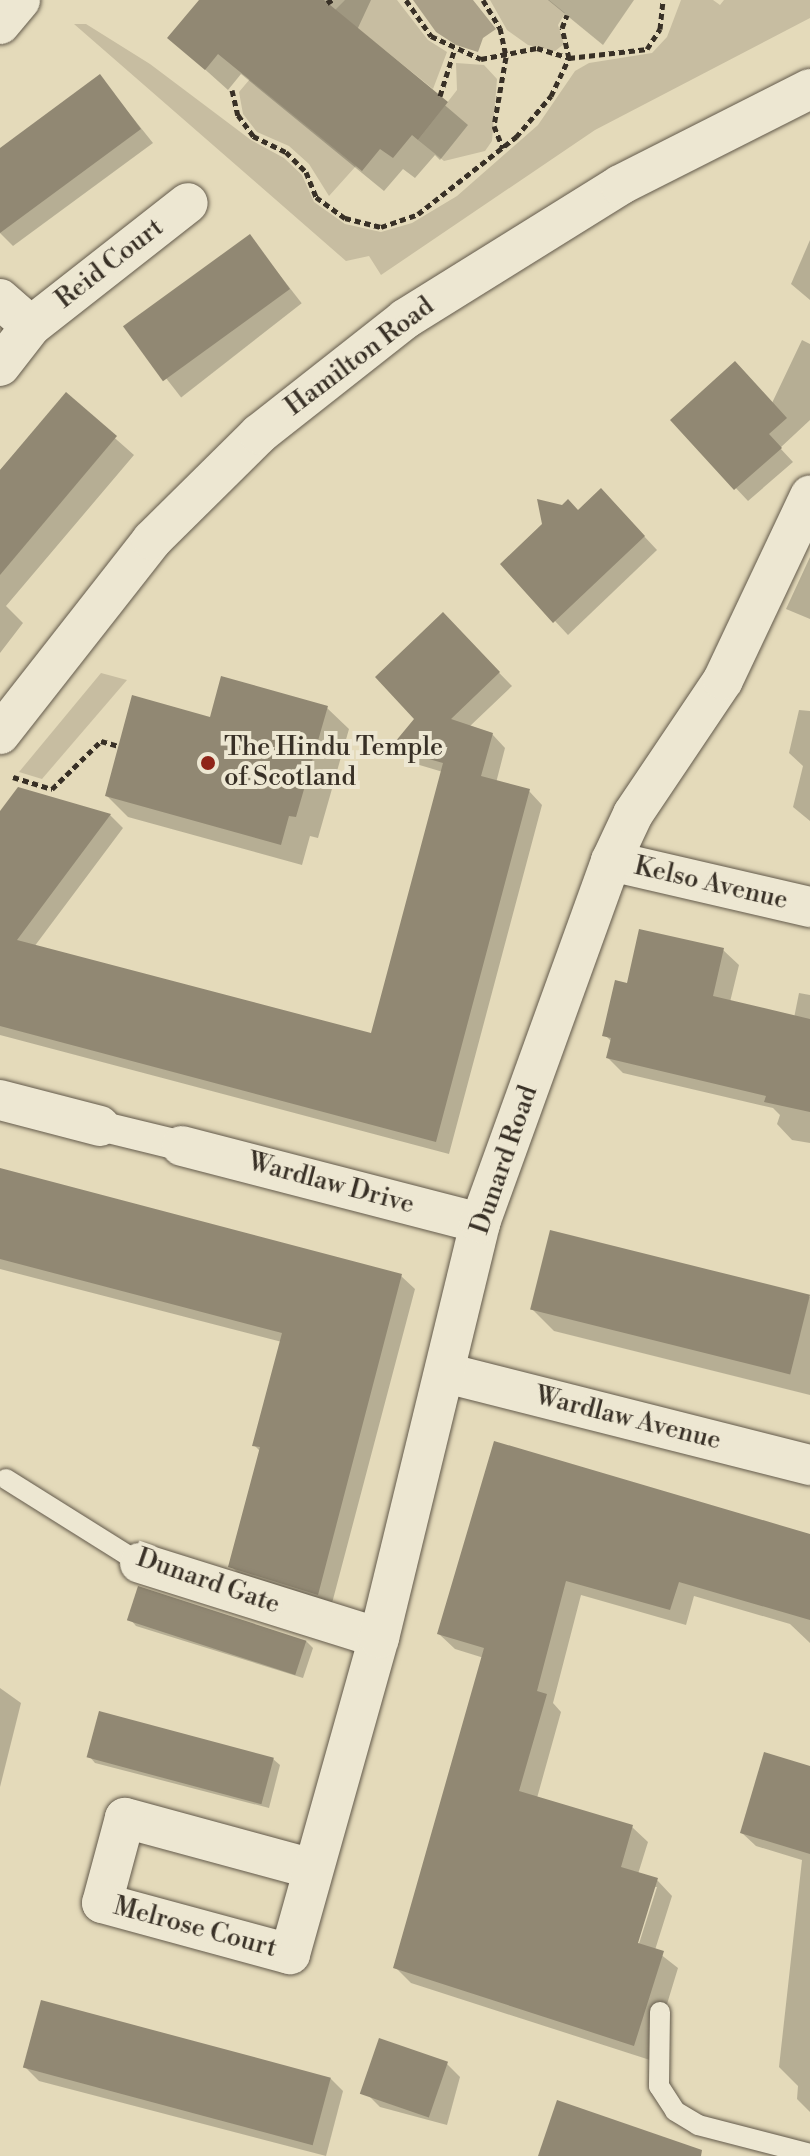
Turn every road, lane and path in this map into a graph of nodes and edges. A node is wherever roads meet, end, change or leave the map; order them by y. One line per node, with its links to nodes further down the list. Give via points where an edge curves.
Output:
1 (20, 0): 6 (street)
2 (406, 0): 7 (path, via 431,36)
3 (483, 0): 8 (path, via 500,28)
4 (663, 0): 9 (path, via 660,29 647,49)
5 (567, 15): 9 (path, via 562,28)
6 (0, 24)
7 (454, 51): 8 (path, via 481,59); 11 (path)
8 (506, 57): 9 (path, via 537,48); 13 (path, via 494,126)
9 (569, 58): 13 (path, via 551,96)
10 (232, 90): 13 (path, via 238,115 253,136 296,162 316,197 345,218 381,227 418,214)
11 (440, 96)
12 (808, 96): 19 (street, Hamilton Road, via 620,185 405,319 259,434 152,540)
13 (503, 148)
14 (188, 203): 16 (street, Reid Court)
15 (0, 299): 16 (street, Reid Court)
16 (31, 326): 17 (street, Reid Court)
17 (0, 366)
18 (810, 496): 22 (street, Dunard Road, via 723,680 633,814)
19 (0, 734)
20 (118, 746): 21 (path, via 101,741 52,789)
21 (0, 773)
22 (611, 861): 23 (street, Kelso Avenue); 27 (street, Dunard Road)
23 (810, 907)
24 (0, 1100): 25 (street)
25 (100, 1126): 26 (street)
26 (182, 1146): 27 (street, Wardlaw Drive)
27 (480, 1223): 28 (street, Dunard Road)
28 (446, 1373): 29 (street, Wardlaw Avenue); 32 (street, Dunard Road)
29 (810, 1465)
30 (6, 1479): 31 (lane, Dunard Gate)
31 (140, 1563): 32 (street, Dunard Gate)
32 (379, 1638): 33 (street, Dunard Road)
33 (313, 1869): 33 (street, Melrose Court, via 290,1954 102,1903 125,1818)
34 (660, 2012): 35 (lane, via 659,2086 675,2111 698,2125)
35 (810, 2154)

